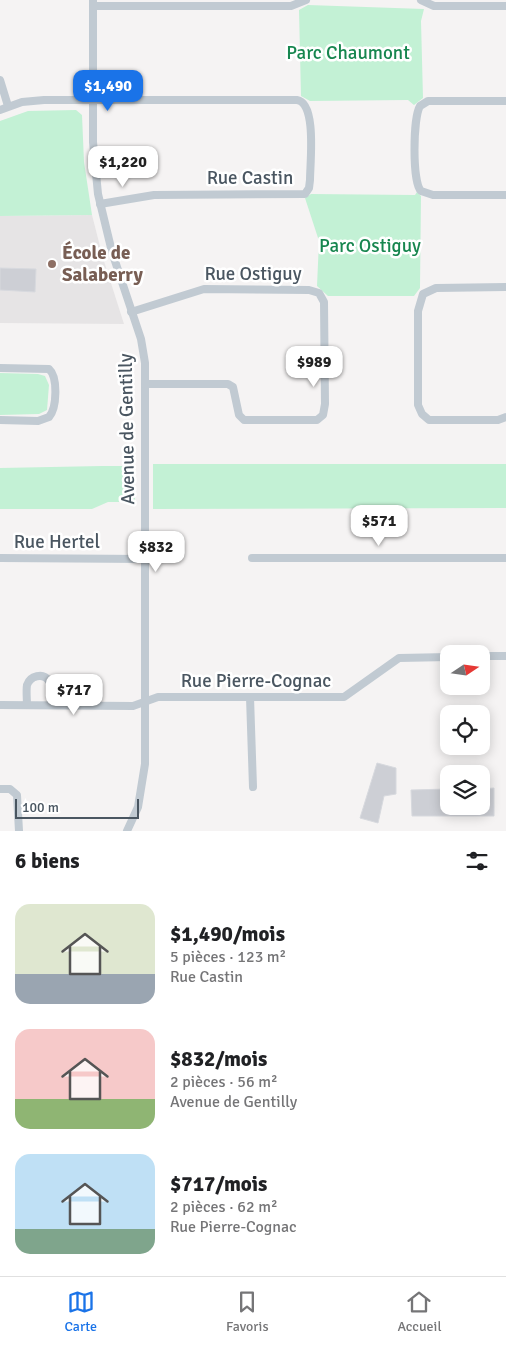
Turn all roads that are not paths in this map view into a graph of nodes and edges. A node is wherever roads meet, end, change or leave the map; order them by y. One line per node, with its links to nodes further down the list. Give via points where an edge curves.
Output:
1 (306, 0): 3 (street, via 291,6)
2 (421, 0): 4 (street, via 436,6)
3 (93, 3): 6 (street, Avenue de Gentilly)
4 (506, 6)
5 (0, 80): 8 (street)
6 (92, 101): 8 (street, via 39,100); 11 (street, Avenue de Gentilly); 11 (street, Rue Castin, via 299,100 306,105 310,116 310,186 305,194 154,194)
7 (506, 101): 10 (street, via 428,101 420,106 416,121 416,182 421,191 433,195)
8 (8, 106): 9 (street)
9 (0, 110)
10 (506, 195)
11 (100, 204): 13 (street, Avenue de Gentilly)
12 (506, 287): 16 (street, via 432,288 421,296 418,311 418,404 422,414 432,420 498,420)
13 (131, 312): 15 (street, Avenue de Gentilly, via 143,348); 15 (street, Rue Ostiguy, via 204,289 312,290 320,294 325,304 324,410 317,420 244,420 238,412 234,387 228,384)
14 (0, 368): 17 (street, via 49,369 54,380 54,410 49,417 38,421)
15 (145, 384): 21 (street, Avenue de Gentilly)
16 (506, 417)
17 (0, 420)
18 (0, 558): 21 (street, Rue Hertel)
19 (252, 558): 20 (street)
20 (506, 558)
21 (145, 559): 26 (street, Avenue de Gentilly)
22 (440, 656): 25 (street, Rue Pierre-Cognac, via 398,658 344,697)
23 (490, 656): 24 (street)
24 (506, 656)
25 (250, 697): 26 (street, Rue Pierre-Cognac, via 158,697); 30 (street)
26 (145, 702): 29 (street, Rue Pierre-Cognac, via 133,706); 33 (street, Avenue de Gentilly, via 144,782 138,807)
27 (0, 705): 28 (street, Rue Pierre-Cognac)
28 (27, 705): 29 (street, Rue Pierre-Cognac); 29 (street, via 28,684 39,676 50,684)
29 (51, 705)
30 (253, 787)
31 (0, 789): 32 (street, via 10,789 18,795)
32 (20, 831)
33 (127, 831)

